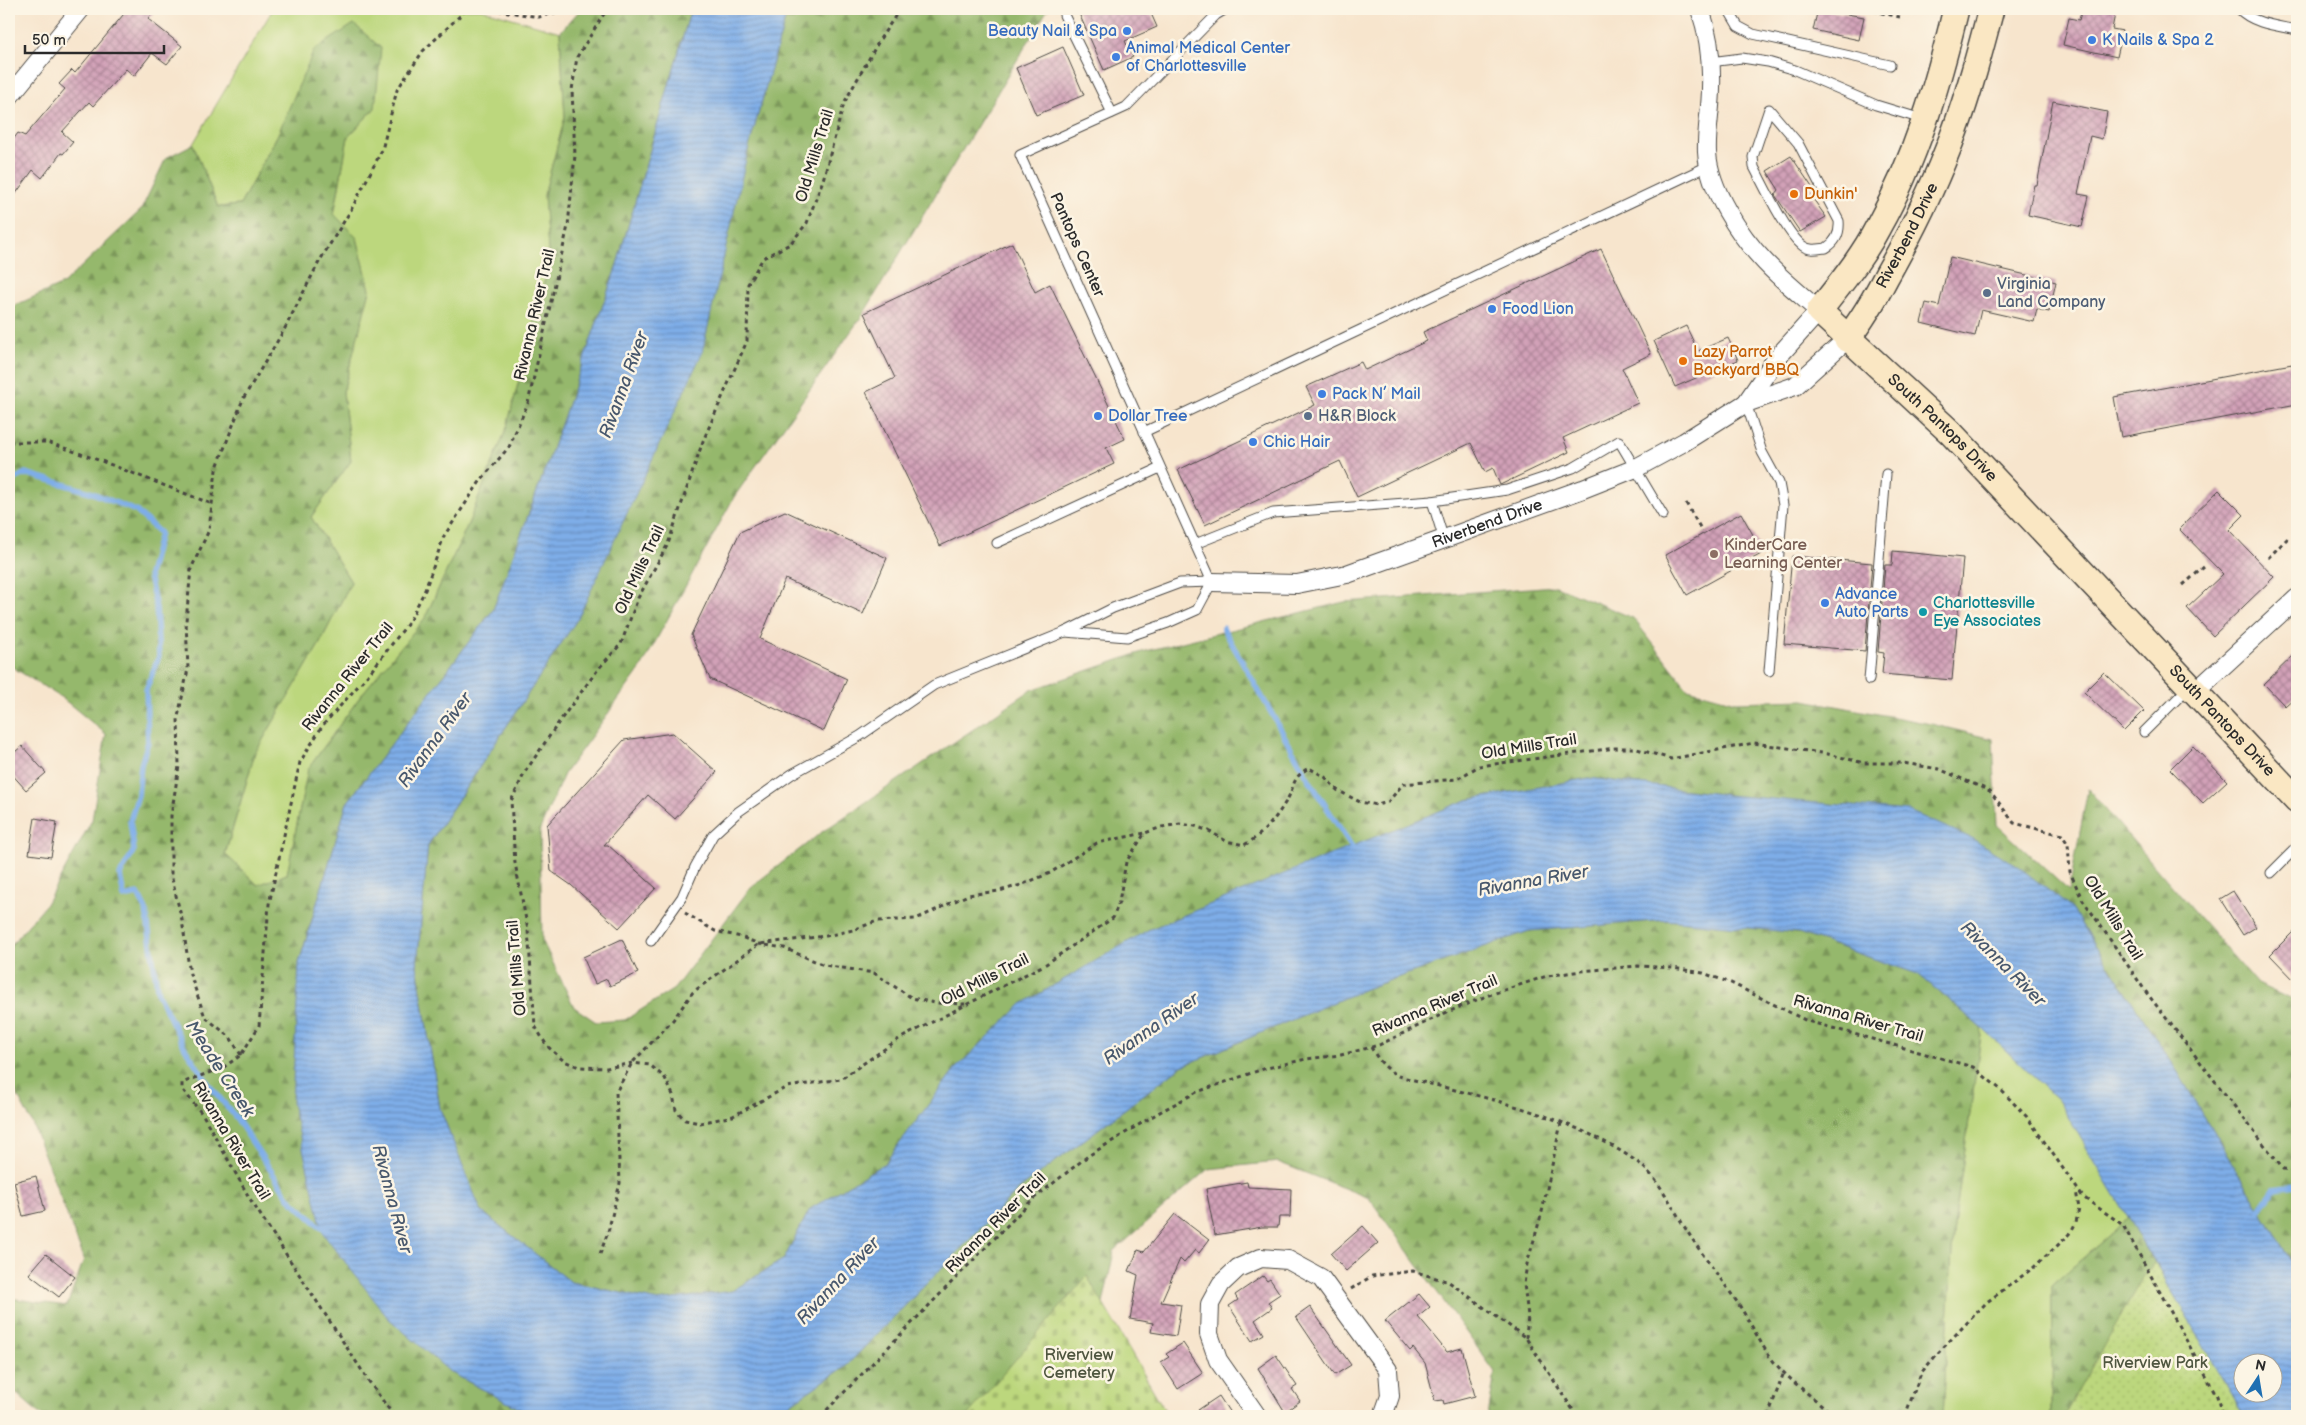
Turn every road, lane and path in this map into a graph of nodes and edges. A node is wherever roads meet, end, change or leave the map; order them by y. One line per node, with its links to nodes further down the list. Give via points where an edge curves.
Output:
1 (81, 9): 19 (street)
2 (467, 9): 34 (path, via 423,51 397,90 382,150 352,210 319,262 243,399 216,470)
3 (490, 9): 4 (path, via 539,17)
4 (569, 9)
5 (607, 9): 60 (path, Rivanna River Trail, via 577,57 572,90 575,155 568,226 528,403 509,447 444,536 425,590 409,622 368,675 323,724 300,762 269,904 259,1026)
6 (900, 9): 61 (path, Old Mills Trail, via 844,104 823,180 807,223 790,244 763,258 748,284 747,341 703,441 668,544 638,598 621,644 559,722 511,801 515,863 528,930 535,1026 547,1046 564,1061 579,1067 607,1068)
7 (1065, 9): 21 (lane, via 1064,15)
8 (1226, 9): 21 (lane, Pantops Center, via 1216,15 1126,107)
9 (1700, 9): 17 (street, South Pantops Drive, via 1707,31)
10 (1728, 9): 18 (lane, via 1738,26 1753,34)
11 (1956, 9): 22 (street, Riverbend Drive)
12 (1991, 9): 25 (street, Riverbend Drive, via 1968,92 1935,180 1907,240 1865,316)
13 (2239, 9): 16 (lane, via 2256,21)
14 (1873, 11): 15 (path)
15 (1900, 17)
16 (2297, 30)
17 (1710, 62): 22 (lane, via 1742,58 1768,62 1876,105); 23 (street, South Pantops Drive, via 1707,154)
18 (1890, 65)
19 (9, 97)
20 (1769, 109): 20 (lane, via 1798,143 1839,221 1840,230 1831,245 1818,250 1804,246 1788,228 1754,167 1753,157)
21 (1112, 113): 27 (lane, Pantops Center, via 1020,155)
22 (1925, 120): 24 (street, Riverbend Drive, via 1903,177 1878,228)
23 (1710, 165): 24 (street, South Pantops Drive, via 1724,204 1743,234 1766,262); 27 (lane)
24 (1819, 312): 25 (street, South Pantops Drive); 26 (street, Riverbend Drive, via 1776,359)
25 (1847, 339): 26 (street, Riverbend Drive, via 1795,386); 49 (street, South Pantops Drive, via 1950,432)
26 (1746, 403): 30 (street, Riverbend Drive); 47 (lane, via 1762,452 1779,483 1783,505)
27 (1144, 432): 29 (lane, Pantops Center)
28 (9, 442): 34 (path, via 47,442)
29 (1160, 468): 39 (lane); 40 (lane, Pantops Center)
30 (1636, 468): 32 (lane, via 1620,441 1573,468 1507,490); 35 (lane); 38 (street, Riverbend Drive)
31 (1886, 474): 48 (lane)
32 (1432, 501): 38 (lane); 40 (lane, via 1272,513)
33 (1686, 503): 36 (path)
34 (212, 504): 60 (path, via 209,530 191,569 186,621 188,669 178,717 179,766 171,816 171,875 190,974 205,1017 230,1038)
35 (1663, 515)
36 (1702, 531)
37 (2289, 537): 41 (path)
38 (1444, 541): 43 (street, Riverbend Drive, via 1347,574 1297,584)
39 (997, 543)
40 (1195, 544): 43 (lane, Pantops Center)
41 (2268, 558)
42 (2204, 566): 44 (path)
43 (1212, 582): 46 (lane, via 1180,583 1113,608); 46 (lane, via 1197,610 1168,623 1127,636)
44 (2183, 585)
45 (2297, 598): 49 (street)
46 (1065, 632): 55 (lane, via 934,685 860,736 792,774 738,812 713,835)
47 (1770, 671)
48 (1869, 680)
49 (2192, 689): 50 (lane); 51 (street, South Pantops Drive)
50 (2144, 732)
51 (2297, 800)
52 (1146, 833): 57 (path, via 1096,844 1050,872 1021,885 999,892 968,895 916,918 877,921 835,934); 58 (path, Old Mills Trail, via 1126,862 1113,918 1046,964); 63 (path, Old Mills Trail, via 1180,824 1195,826 1226,841 1244,845 1257,838 1281,809 1299,774 1309,768 1325,777 1337,790 1360,802 1377,805 1388,802 1403,784 1457,779 1479,766 1615,748 1634,748 1671,759 1754,743 1864,763 1903,763 1939,769 1990,791 2014,823 2062,835 2068,844 2070,872 2081,897 2146,992 2283,1169)
53 (2297, 847): 54 (lane)
54 (2271, 872)
55 (675, 907): 56 (lane); 57 (path, via 715,931)
56 (650, 941)
57 (759, 944): 58 (path, via 784,948 824,965 874,973 912,998); 61 (path, via 693,992 673,1020)
58 (965, 1004): 61 (path, Old Mills Trail, via 899,1039 841,1079 787,1087 733,1116 700,1123 685,1120 676,1110 665,1078 650,1065)
59 (1371, 1047): 62 (path, via 1378,1060 1398,1076 1483,1096); 64 (path, Rivanna River Trail, via 1489,995 1547,976 1638,966 1703,973 1731,983 1807,1021 1973,1067 2027,1117); 70 (path, Rivanna River Trail, via 1306,1059 1230,1079 1158,1113 1088,1156 1008,1223)
60 (241, 1055): 69 (path, Rivanna River Trail, via 224,1067 186,1080 182,1089 203,1115 250,1199)
61 (632, 1064): 65 (path, via 616,1092 620,1183)
62 (1561, 1123): 67 (path, via 1526,1271); 68 (path, via 1603,1142 1649,1172 1738,1302 1768,1354)
63 (2297, 1170)
64 (2075, 1188): 76 (path, via 2079,1209 2070,1234 2033,1268 1987,1302 1938,1353 1921,1373); 77 (path, Rivanna River Trail, via 2123,1225 2217,1396)
65 (600, 1254)
66 (1335, 1298): 67 (path, via 1372,1276 1412,1271 1449,1282); 71 (street, via 1321,1278 1288,1260 1261,1258 1238,1268 1221,1284 1210,1304 1209,1334 1218,1360); 72 (street, via 1388,1370 1390,1396)
67 (1526, 1338): 73 (path)
68 (1784, 1372): 74 (path); 75 (path)
69 (394, 1416)
70 (821, 1416)
71 (1257, 1416)
72 (1383, 1416)
73 (1578, 1416)
74 (1768, 1416)
75 (1834, 1416)
76 (1905, 1416)
77 (2222, 1416)

